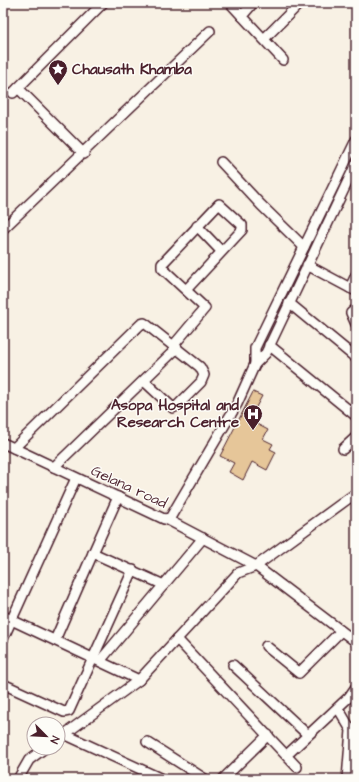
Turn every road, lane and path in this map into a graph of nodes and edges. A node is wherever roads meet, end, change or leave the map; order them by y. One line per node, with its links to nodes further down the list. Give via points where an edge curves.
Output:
1 (102, 3): 10 (street, via 15,90)
2 (230, 3): 5 (street)
3 (253, 3): 5 (street)
4 (300, 3): 7 (street)
5 (242, 16): 7 (street)
6 (210, 31): 10 (street)
7 (264, 39): 8 (street)
8 (283, 60)
9 (356, 140): 15 (street)
10 (84, 154): 14 (street)
11 (221, 162): 15 (street)
12 (356, 164): 17 (street)
13 (197, 226): 16 (street); 16 (street, via 219,204 242,225 242,230); 20 (street, via 162,264 162,268)
14 (3, 229)
15 (304, 247): 27 (street, via 255,348)
16 (221, 251): 20 (street)
17 (307, 265): 19 (street); 21 (street)
18 (356, 275): 19 (street)
19 (353, 289)
20 (186, 290): 25 (street, via 205,308)
21 (289, 304): 24 (street); 26 (street)
22 (356, 309): 23 (street, via 351,313)
23 (356, 324)
24 (269, 345): 27 (street); 29 (street)
25 (175, 347): 28 (street); 28 (street, via 200,367 204,375 201,382 173,408); 32 (street, via 147,325 141,324)
26 (356, 358)
27 (255, 364): 38 (street, Gelana road, via 237,404)
28 (144, 381): 34 (street)
29 (356, 416)
30 (356, 437): 33 (street)
31 (3, 443): 32 (street, Gelana road)
32 (14, 448): 34 (street, Gelana road)
33 (342, 449)
34 (54, 467): 35 (street, Gelana road)
35 (76, 478): 37 (street, Gelana road); 44 (street)
36 (356, 493): 41 (street)
37 (118, 497): 38 (street, Gelana road); 40 (street)
38 (168, 520): 39 (street)
39 (203, 538): 41 (street); 43 (street)
40 (93, 553): 42 (street); 48 (street)
41 (256, 566): 45 (street); 47 (street, via 233,577)
42 (133, 570): 43 (street); 51 (street)
43 (164, 585): 51 (street)
44 (7, 618): 46 (street); 48 (street)
45 (341, 631): 49 (street); 50 (street, via 299,673)
46 (3, 639)
47 (177, 639): 53 (street); 58 (street)
48 (55, 640): 51 (street)
49 (356, 642)
50 (266, 646)
51 (97, 660): 53 (street); 54 (street, via 67,713)
52 (233, 665): 59 (street)
53 (138, 680): 57 (street)
54 (3, 684)
55 (356, 687): 59 (street, via 349,697)
56 (341, 713): 69 (street, via 351,730)
57 (66, 732)
58 (268, 735): 64 (street); 68 (street)
59 (308, 735): 62 (street)
60 (66, 738): 66 (street)
61 (147, 742): 67 (street)
62 (290, 752)
63 (34, 756): 65 (street, via 29,760)
64 (297, 767)
65 (18, 779)
66 (162, 779)
67 (205, 779)
68 (223, 779)
69 (346, 779)

